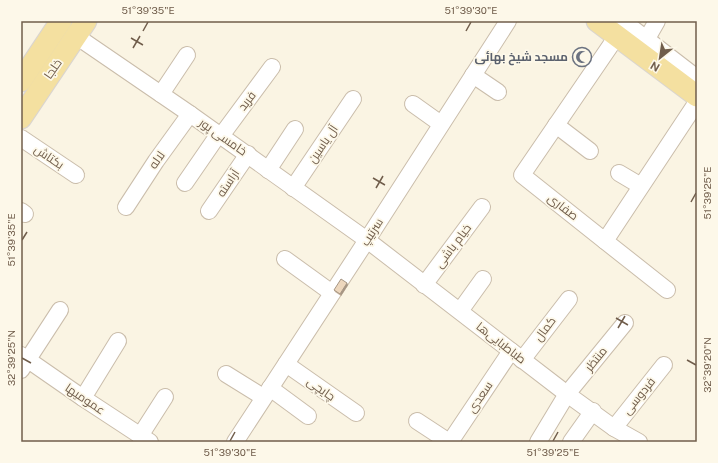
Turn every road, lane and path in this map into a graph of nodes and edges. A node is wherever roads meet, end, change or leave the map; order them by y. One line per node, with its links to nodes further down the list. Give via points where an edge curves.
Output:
1 (508, 21): 10 (street, سرتیپ)
2 (596, 21): 6 (main road)
3 (657, 21): 7 (street)
4 (58, 22): 12 (main road, خلجا)
5 (81, 29): 12 (main road, خلجا); 14 (street, خامسی پور)
6 (620, 29): 7 (main road); 22 (street, صفاری)
7 (643, 46): 11 (street); 15 (main road)
8 (187, 55): 14 (street)
9 (272, 67): 24 (street, فرید)
10 (473, 75): 13 (street); 21 (street, سرتیپ)
11 (697, 78)
12 (28, 83): 20 (main road, خلجا)
13 (498, 92)
14 (161, 94): 19 (street, خامسی پور)
15 (697, 96)
16 (353, 99): 33 (street, آل یاسین)
17 (697, 102): 32 (street)
18 (413, 104): 21 (street)
19 (190, 114): 24 (street, خامسی پور); 34 (street, لاله)
20 (21, 118)
21 (442, 124): 37 (street, سرتیپ)
22 (556, 125): 26 (street); 38 (street, صفاری, via 522,175)
23 (295, 129): 28 (street)
24 (221, 136): 27 (street, خامسی پور); 31 (street, via 216,138)
25 (21, 138): 30 (street, بکتاش)
26 (590, 151)
27 (248, 154): 28 (street, خامسی پور); 36 (street, آراسته)
28 (268, 170): 33 (street, خامسی پور)
29 (619, 172): 32 (street)
30 (76, 175)
31 (185, 183)
32 (641, 186): 38 (street)
33 (293, 188): 37 (street, خامسی پور)
34 (126, 207)
35 (482, 207): 41 (street, خیام باشی)
36 (209, 211)
37 (367, 240): 41 (street, طباطبایی‌ها); 43 (street, سرتیپ)
38 (605, 241): 42 (street)
39 (284, 259): 43 (street)
40 (484, 279): 46 (street)
41 (424, 285): 46 (street, طباطبایی‌ها)
42 (667, 290)
43 (332, 293): 51 (street, سرتیپ)
44 (569, 299): 49 (street, کمال)
45 (60, 310): 50 (street)
46 (460, 311): 49 (street, طباطبایی‌ها)
47 (625, 323): 55 (street, منتظر)
48 (118, 341): 57 (street)
49 (517, 356): 55 (street, طباطبایی‌ها); 65 (street, سعدی)
50 (23, 362): 57 (street, عمومیها)
51 (286, 364): 54 (street, سرتیپ); 59 (street, چایچی)
52 (664, 365): 62 (street, فردوسی)
53 (226, 374): 54 (street)
54 (266, 393): 60 (street); 64 (street, سرتیپ)
55 (567, 394): 58 (street, طباطبایی‌ها); 66 (street, منتظر)
56 (165, 397): 63 (street)
57 (83, 398): 63 (street, عمومیها)
58 (593, 411): 62 (street, طباطبایی‌ها); 67 (street)
59 (356, 413)
60 (308, 416)
61 (417, 421): 65 (street, سعدی)
62 (614, 428): 68 (street, طباطبایی‌ها)
63 (145, 439)
64 (235, 442)
65 (449, 442)
66 (538, 442)
67 (571, 442)
68 (639, 442)

